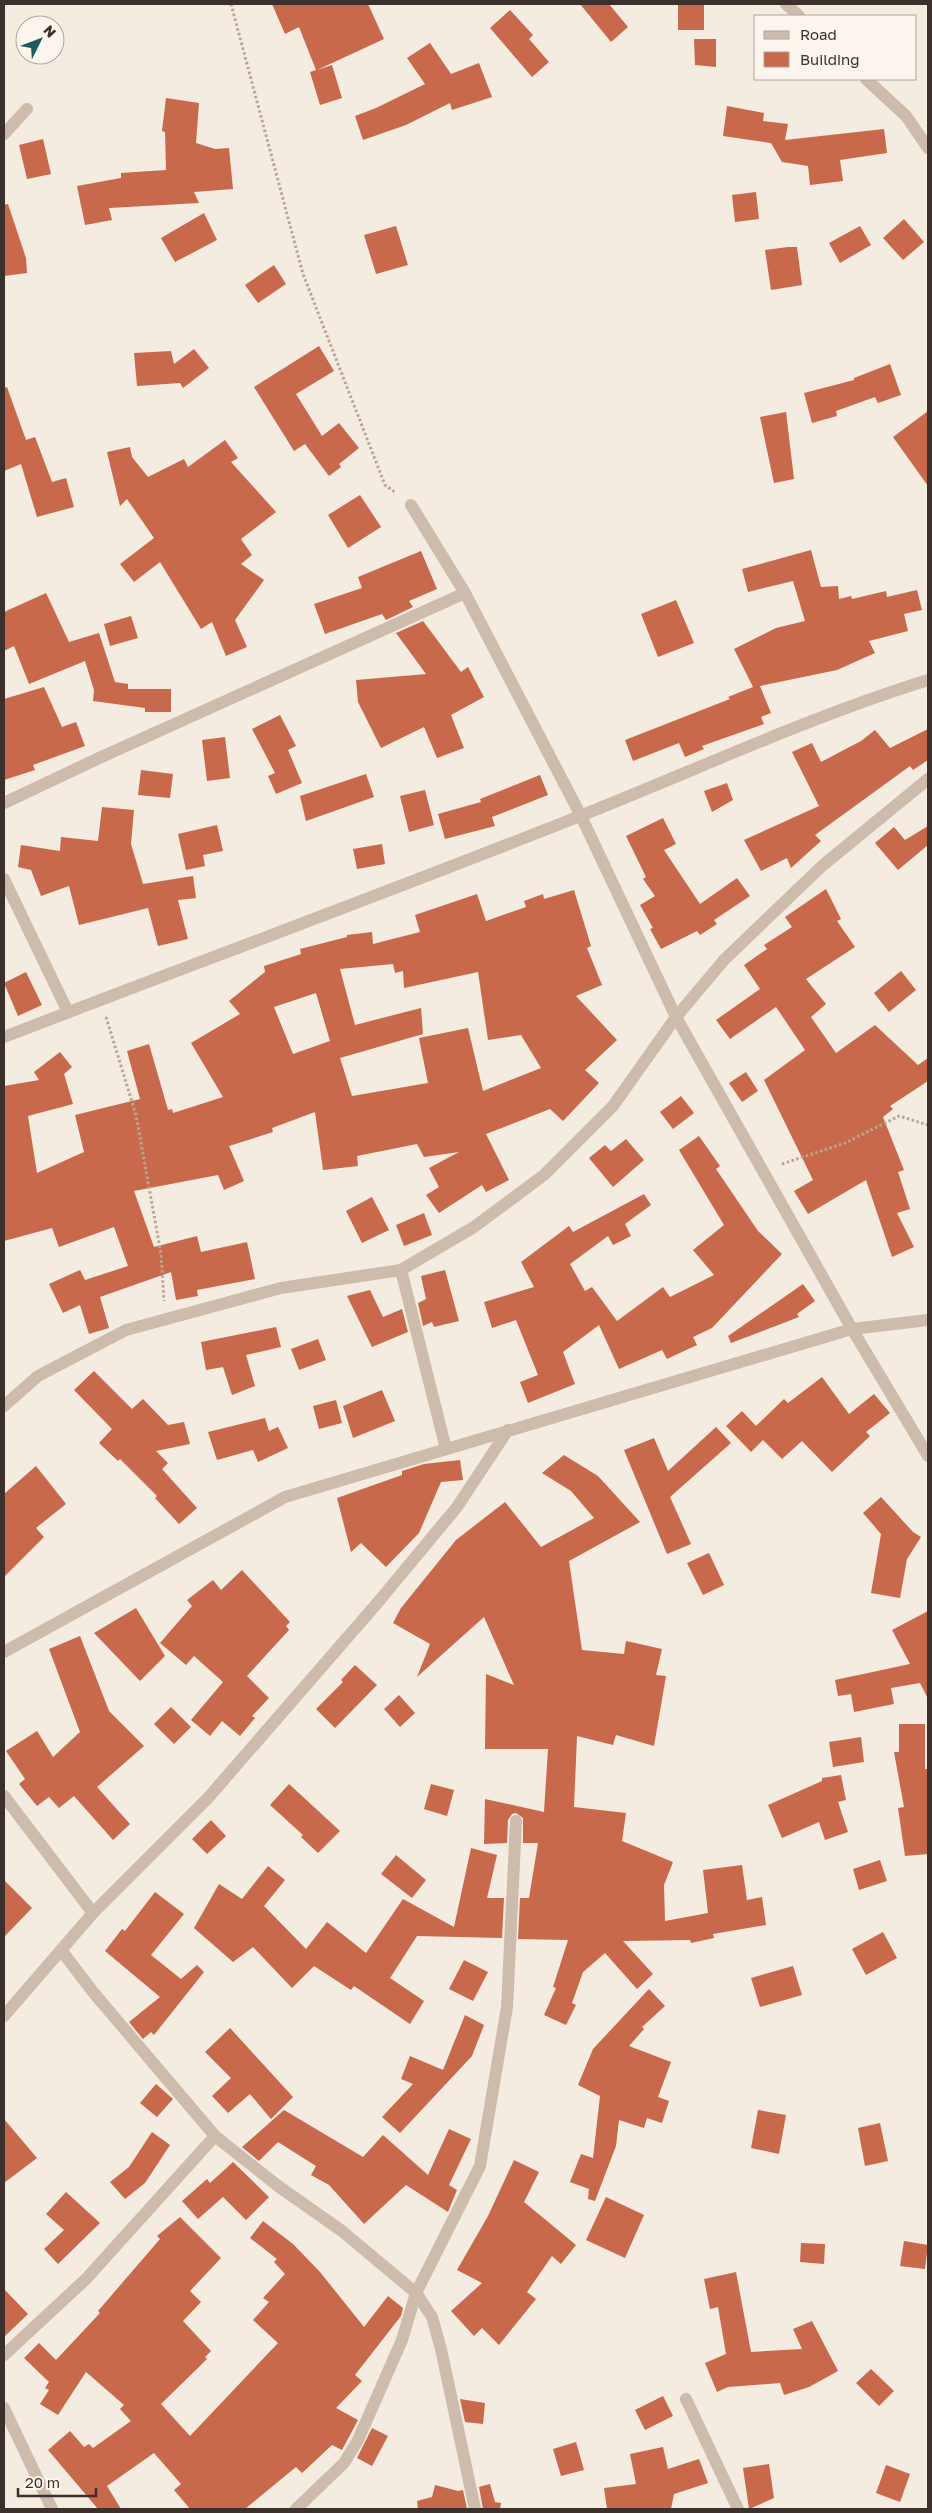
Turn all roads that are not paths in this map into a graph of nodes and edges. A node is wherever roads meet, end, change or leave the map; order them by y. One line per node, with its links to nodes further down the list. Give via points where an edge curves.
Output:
1 (786, 4): 2 (street)
2 (799, 15)
3 (867, 80): 6 (street, via 906,116)
4 (27, 109): 5 (street)
5 (4, 134)
6 (928, 148)
7 (411, 504): 8 (street)
8 (466, 593): 11 (street, via 96,758); 12 (street)
9 (928, 680): 12 (street, via 684,771)
10 (928, 779): 15 (street, via 822,866 724,960)
11 (4, 803)
12 (581, 816): 14 (street); 15 (street)
13 (4, 879): 14 (street)
14 (68, 1012): 16 (street)
15 (676, 1016): 17 (street, via 613,1106 544,1175 474,1227); 19 (street)
16 (4, 1037)
17 (401, 1270): 20 (street, via 281,1288 126,1330 38,1376); 22 (street)
18 (928, 1320): 19 (street)
19 (852, 1329): 21 (street); 23 (street)
20 (4, 1406)
21 (508, 1430): 22 (street); 27 (street, via 457,1507 379,1601 208,1798)
22 (446, 1449): 24 (street, via 285,1497)
23 (928, 1456)
24 (4, 1652)
25 (4, 1796): 27 (street)
26 (516, 1821): 31 (street, via 506,2007 480,2166)
27 (93, 1913): 28 (street)
28 (61, 1950): 29 (street); 30 (street)
29 (4, 2016)
30 (215, 2136): 31 (street, via 342,2231); 32 (street, via 86,2279)
31 (416, 2293): 36 (street, via 402,2340 358,2440 344,2463); 37 (street, via 432,2316 439,2341)
32 (4, 2355)
33 (686, 2399): 38 (street)
34 (4, 2408): 35 (street)
35 (52, 2509)
36 (296, 2509)
37 (475, 2509)
38 (738, 2509)

